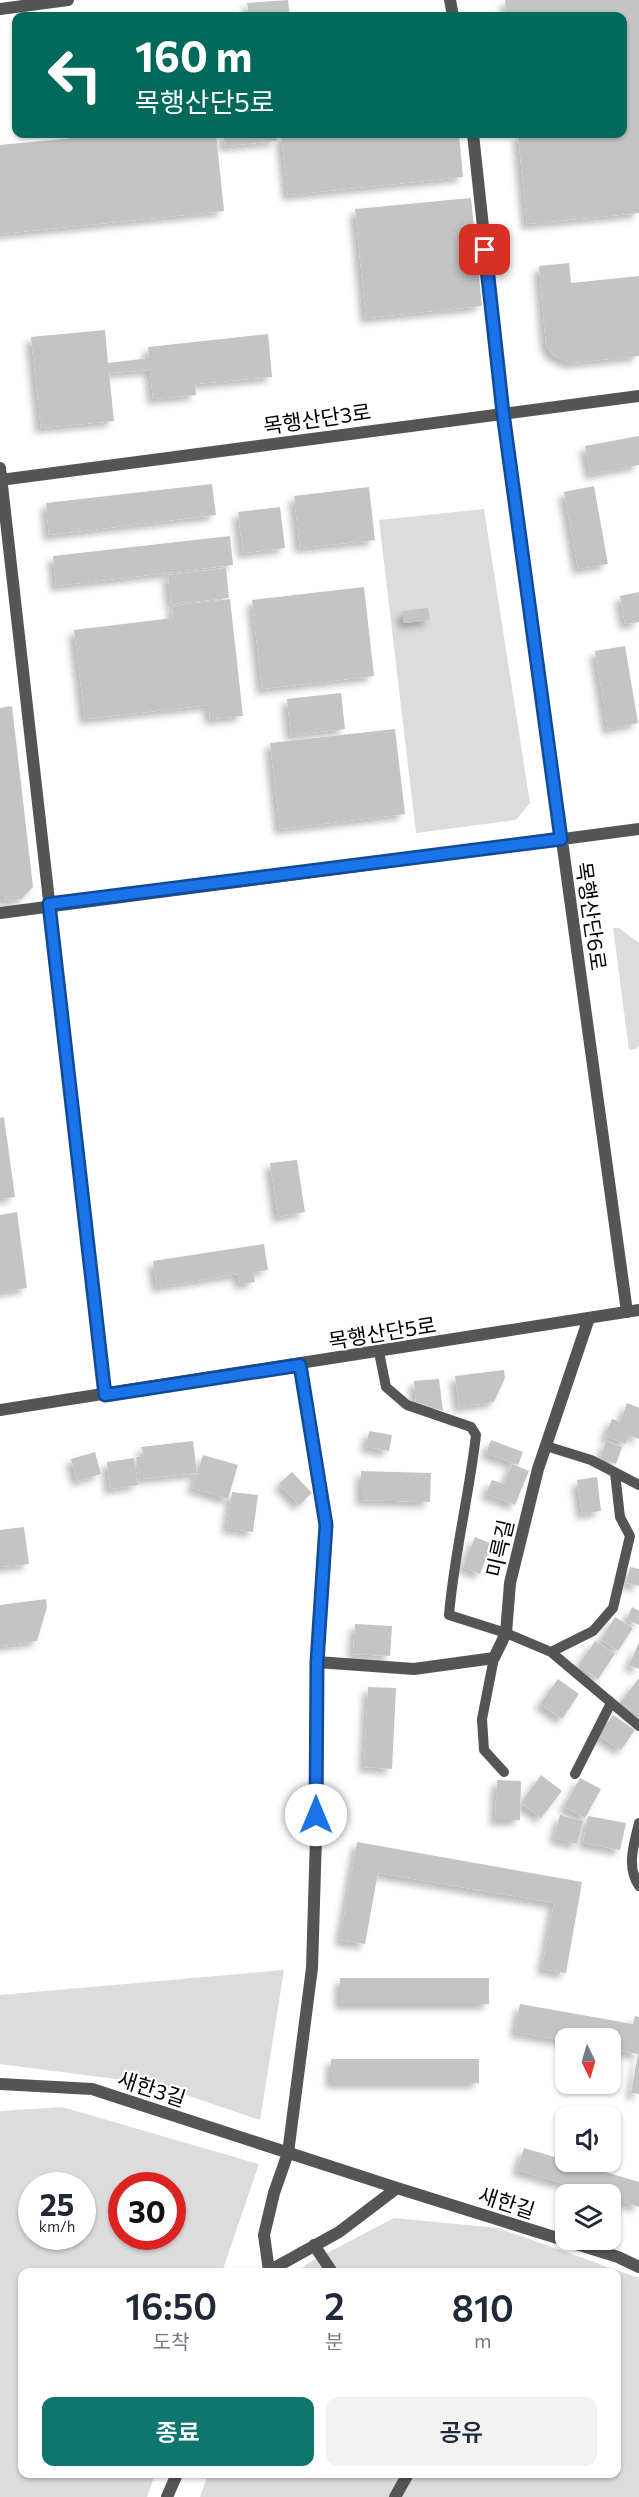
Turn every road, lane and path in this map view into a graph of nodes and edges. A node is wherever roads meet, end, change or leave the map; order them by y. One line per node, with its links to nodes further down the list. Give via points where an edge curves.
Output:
1 (68, 0): 2 (street)
2 (0, 9)
3 (473, 138): 5 (street, 목행산단6로)
4 (639, 396): 5 (street, 목행산단3로)
5 (503, 413): 6 (street, 목행산단3로); 8 (street, 목행산단6로)
6 (1, 476): 9 (street)
7 (639, 829): 8 (street)
8 (561, 839): 9 (street); 11 (street, 목행산단6로)
9 (49, 904): 10 (street); 15 (street)
10 (0, 913)
11 (633, 1311): 12 (street, 목행산단5로)
12 (589, 1318): 13 (street, 목행산단5로); 17 (street, 미륵길)
13 (378, 1352): 14 (street, 목행산단5로); 20 (lane, via 386,1387 407,1405 471,1427 476,1436 468,1500 453,1564 448,1616)
14 (300, 1365): 15 (street, 목행산단5로); 23 (street, via 326,1525)
15 (105, 1395): 16 (street, 목행산단5로)
16 (0, 1410)
17 (546, 1446): 18 (lane, via 591,1460); 20 (street, 미륵길, via 510,1582)
18 (615, 1473): 19 (lane); 21 (lane, via 620,1517 630,1536 613,1608 593,1631)
19 (639, 1485)
20 (506, 1633): 21 (lane); 22 (street)
21 (551, 1652): 24 (lane)
22 (494, 1658): 23 (street, via 414,1669); 26 (lane, via 482,1719 484,1750)
23 (317, 1662): 31 (street, via 312,1968)
24 (611, 1703): 25 (lane); 27 (lane)
25 (639, 1726)
26 (504, 1772)
27 (576, 1774)
28 (639, 1823): 29 (lane, via 631,1859 633,1878)
29 (639, 1886)
30 (0, 2084): 31 (street, 새한3길, via 92,2089)
31 (288, 2153): 32 (street, 새한길); 35 (street, via 264,2235)
32 (397, 2188): 33 (street, via 339,2232); 34 (street, 새한길)
33 (315, 2245): 36 (street); 37 (street)
34 (639, 2267)
35 (268, 2268)
36 (275, 2268)
37 (329, 2268)
38 (175, 2478): 40 (street)
39 (406, 2478): 41 (street)
40 (167, 2497)
41 (395, 2497)

